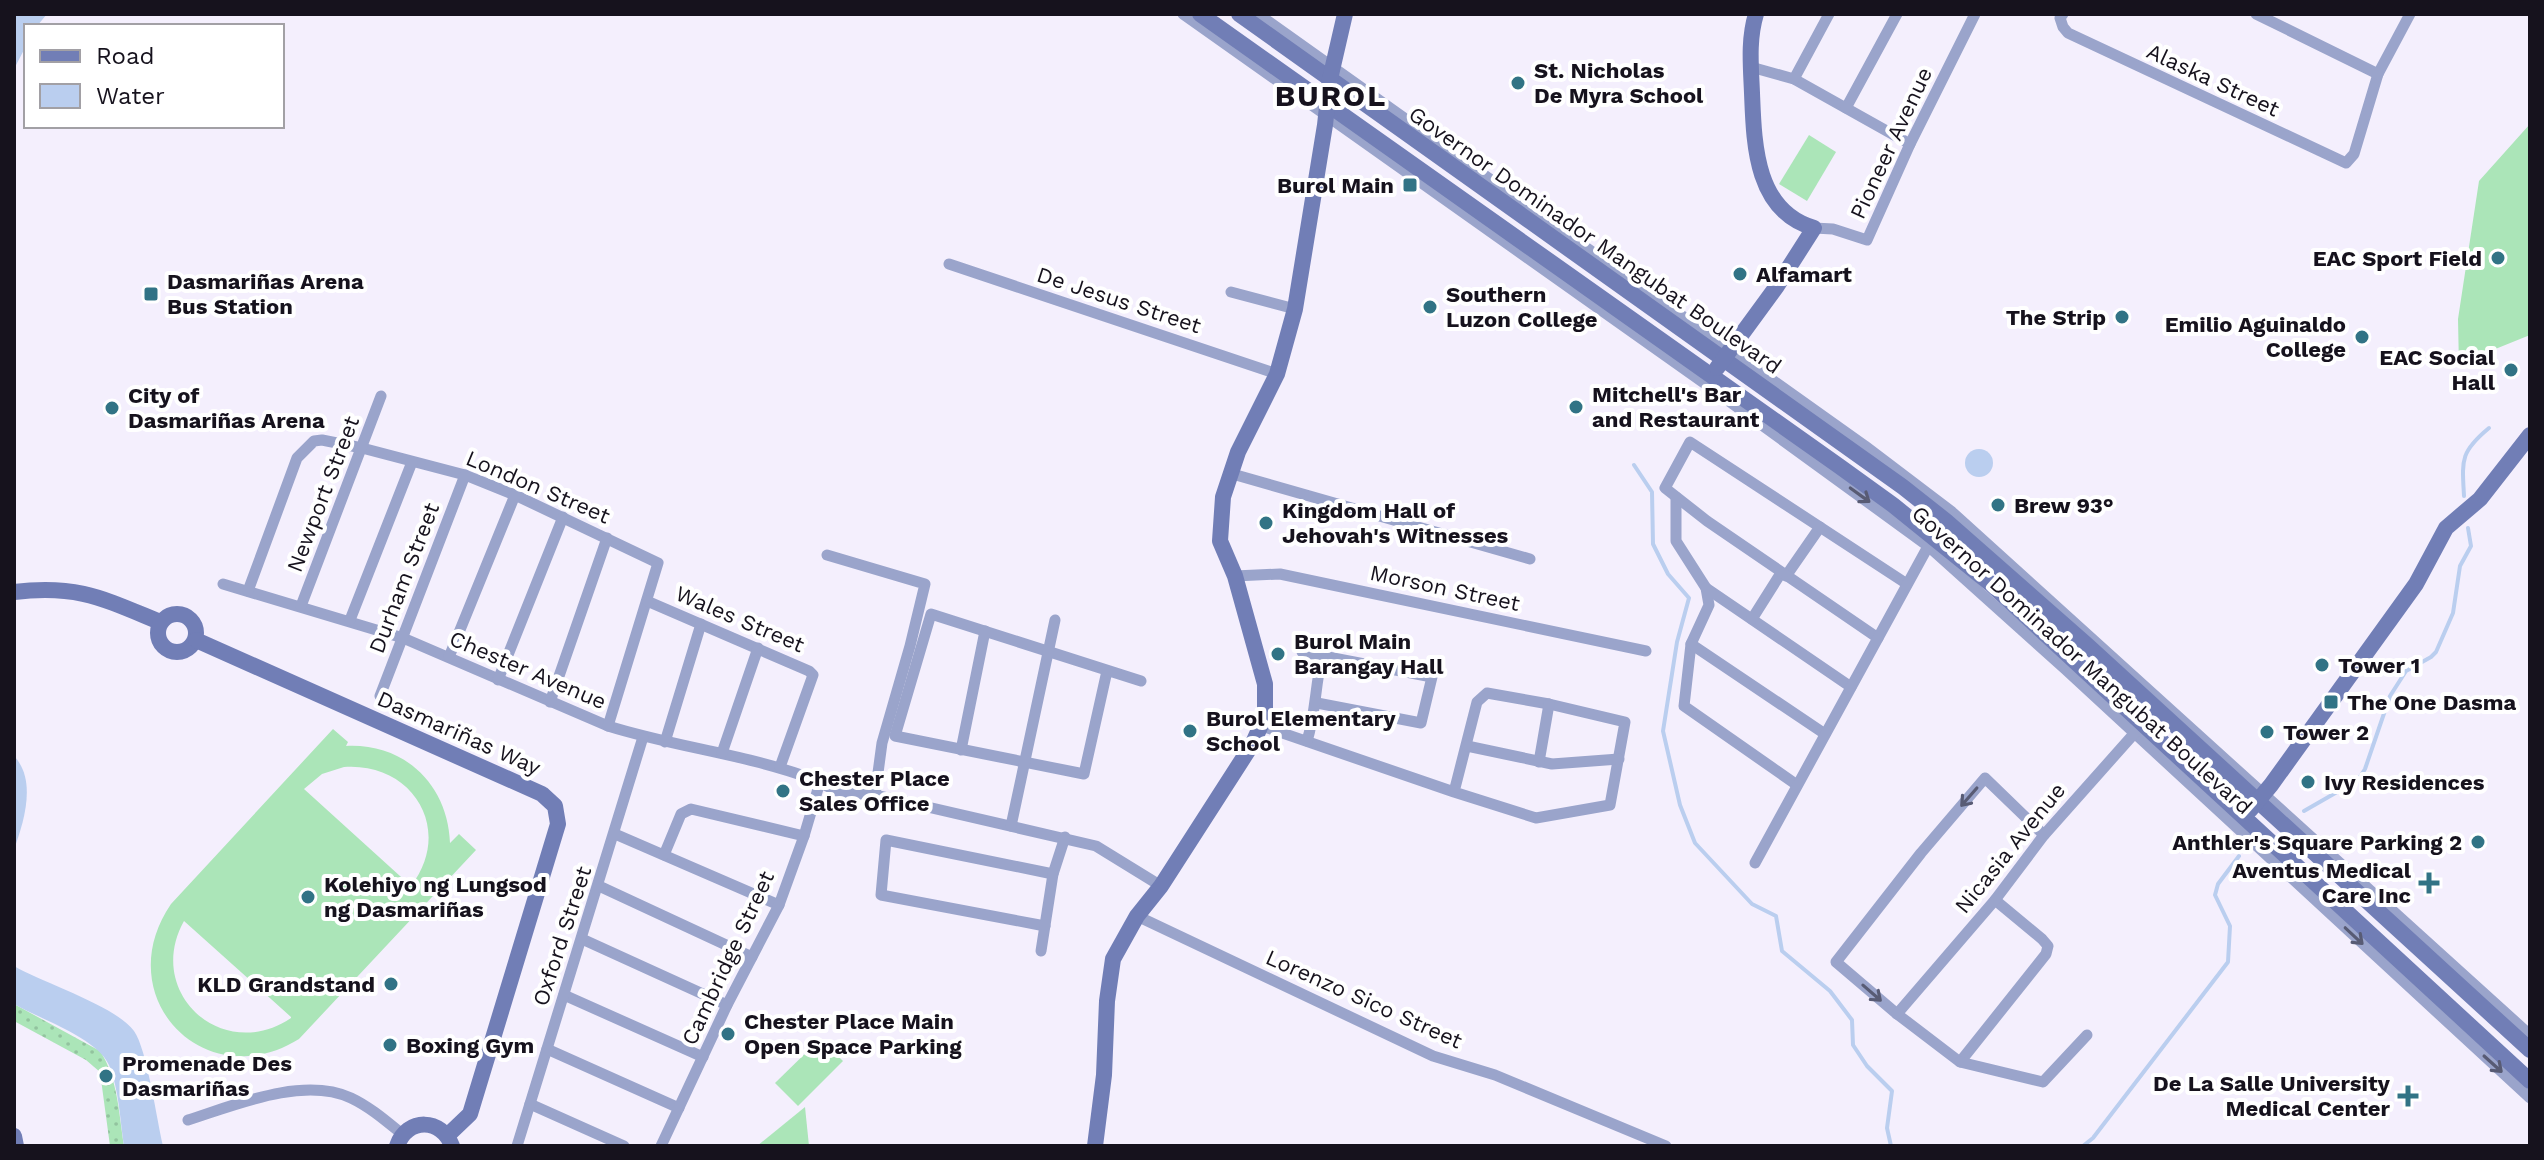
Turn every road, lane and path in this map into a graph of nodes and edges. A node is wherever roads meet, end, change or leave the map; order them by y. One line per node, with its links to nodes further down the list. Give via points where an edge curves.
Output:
1 (1183, 14): 19 (street, Governor Dominador Mangubat Boulevard)
2 (1200, 14): 19 (main road, Governor Dominador Mangubat Boulevard)
3 (1239, 14): 16 (main road, Governor Dominador Mangubat Boulevard)
4 (1258, 14): 16 (street, Governor Dominador Mangubat Boulevard)
5 (1345, 14): 16 (main road)
6 (1356, 14): 16 (main road)
7 (1756, 14): 14 (main road)
8 (1829, 14): 17 (street)
9 (1897, 14): 18 (street)
10 (1975, 14): 20 (street, Pioneer Avenue)
11 (2256, 14): 15 (street)
12 (2410, 14): 15 (street)
13 (2062, 16): 15 (street, Alaska Street, via 2068,33 2341,162 2354,154)
14 (1751, 67): 17 (street); 21 (main road, via 1761,174 1782,210)
15 (2378, 74)
16 (1335, 76): 19 (main road); 25 (main road, Governor Dominador Mangubat Boulevard)
17 (1794, 79): 18 (street)
18 (1846, 108): 20 (street)
19 (1328, 110): 24 (main road); 27 (main road, Governor Dominador Mangubat Boulevard); 41 (street, Governor Dominador Mangubat Boulevard, one-way to 41)
20 (1910, 144): 21 (street, Pioneer Avenue, via 1867,240)
21 (1810, 227): 25 (main road)
22 (949, 264): 26 (street, De Jesus Street)
23 (1231, 292): 24 (street)
24 (1295, 309): 26 (main road)
25 (1724, 353): 27 (main road); 36 (main road, Governor Dominador Mangubat Boulevard)
26 (1277, 374): 32 (main road)
27 (1710, 375): 38 (main road, Governor Dominador Mangubat Boulevard)
28 (381, 396): 30 (street, Newport Street)
29 (2530, 435): 98 (main road, via 2480,499 2446,528 2416,584)
30 (362, 448): 31 (street, London Street); 51 (street, London Street, via 314,441 297,458); 54 (street, Newport Street)
31 (412, 462): 33 (street, London Street); 56 (street)
32 (1229, 473): 43 (street); 46 (main road, via 1220,541)
33 (465, 475): 34 (street, London Street); 61 (street, Durham Street)
34 (515, 495): 37 (street, London Street); 69 (street)
35 (1676, 497): 39 (street, via 1665,488 1690,442); 45 (street); 50 (street, via 1676,541)
36 (1924, 497): 38 (street); 44 (main road, Governor Dominador Mangubat Boulevard); 98 (street, Governor Dominador Mangubat Boulevard, via 2030,580)
37 (563, 517): 40 (street, London Street); 72 (street)
38 (1909, 517): 41 (main road, Governor Dominador Mangubat Boulevard)
39 (1820, 527): 45 (street); 48 (street)
40 (607, 538): 53 (street, London Street, via 658,563); 76 (street)
41 (1931, 542): 48 (street); 49 (main road, Governor Dominador Mangubat Boulevard); 82 (street, Governor Dominador Mangubat Boulevard)
42 (827, 555): 97 (street, via 925,584)
43 (1530, 559)
44 (2003, 571): 49 (main road); 79 (main road, Governor Dominador Mangubat Boulevard)
45 (1784, 574): 55 (street); 62 (street)
46 (1235, 576): 67 (street, Morson Street, via 1280,574); 81 (main road, via 1265,684)
47 (223, 584): 51 (street, Chester Avenue)
48 (1907, 584): 62 (street)
49 (1992, 585): 82 (main road, Governor Dominador Mangubat Boulevard)
50 (1706, 588): 55 (street); 64 (street, via 1709,605)
51 (248, 591): 54 (street, Chester Avenue)
52 (14, 592): 58 (main road, via 60,589 90,594)
53 (647, 601): 59 (street, Wales Street); 80 (street)
54 (301, 606): 56 (street, Chester Avenue)
55 (1752, 619): 74 (street)
56 (350, 620): 61 (street, Chester Avenue)
57 (1055, 620): 66 (street)
58 (160, 622): 63 (main road, via 171,614 184,614 194,622); 63 (main road, via 159,639 166,649 183,651)
59 (701, 624): 65 (street, Wales Street); 86 (street)
60 (985, 631): 66 (street); 88 (street); 88 (street, via 931,614 895,736)
61 (403, 638): 69 (street, Chester Avenue); 75 (street, Durham Street)
62 (1878, 638): 74 (street)
63 (196, 640): 133 (main road, Dasmariñas Way, via 542,794 555,806 558,824 470,1114)
64 (1691, 644): 83 (street); 95 (street, via 1684,706)
65 (758, 648): 89 (street); 93 (street, Wales Street, via 813,675)
66 (1048, 651): 71 (street); 91 (street)
67 (1646, 651)
68 (1302, 652): 70 (street)
69 (449, 657): 72 (street, Chester Avenue)
70 (1322, 657): 77 (street); 77 (street, via 1432,677 1421,723)
71 (1107, 671): 73 (street); 91 (street, via 1084,774)
72 (498, 680): 76 (street, Chester Avenue)
73 (1141, 681)
74 (1851, 687): 83 (street)
75 (380, 696)
76 (550, 702): 80 (street, Chester Avenue)
77 (1317, 703): 85 (street)
78 (1549, 704): 87 (street, via 1487,693 1477,702); 90 (street, via 1625,722); 92 (street)
79 (2156, 709): 82 (street, Nicasia Avenue); 98 (main road, Governor Dominador Mangubat Boulevard)
80 (608, 726): 84 (street, Chester Avenue)
81 (1262, 726): 85 (street); 109 (main road)
82 (2140, 729): 99 (main road, Governor Dominador Mangubat Boulevard); 102 (street, Nicasia Avenue)
83 (1825, 734): 95 (street)
84 (643, 737): 86 (street, Chester Avenue); 101 (street, Oxford Street)
85 (1307, 741): 96 (street)
86 (665, 742): 89 (street, Chester Avenue)
87 (1467, 746): 92 (street); 96 (street)
88 (961, 750): 91 (street)
89 (722, 753): 93 (street, Chester Avenue)
90 (1619, 759): 92 (street); 96 (street, via 1608,807 1536,818)
91 (1025, 762): 100 (street)
92 (1539, 762)
93 (780, 767): 94 (street, Chester Avenue)
94 (820, 782): 97 (street, Chester Avenue, via 843,795); 103 (street, Cambridge Street)
95 (1797, 785): 106 (street)
96 (1454, 792)
97 (871, 794): 100 (street, Chester Avenue)
98 (2260, 798): 99 (main road); 121 (street, Governor Dominador Mangubat Boulevard); 123 (main road, Governor Dominador Mangubat Boulevard)
99 (2239, 822): 126 (main road, Governor Dominador Mangubat Boulevard); 127 (street, Governor Dominador Mangubat Boulevard, one-way to 127)
100 (1011, 826): 104 (street, Chester Avenue)
101 (615, 834): 105 (street); 108 (street, Oxford Street)
102 (2044, 835): 110 (street, Nicasia Avenue); 119 (street, one-way to 119, via 1985,778 1921,853 1836,962)
103 (804, 836): 105 (street, via 691,809 681,814); 111 (street, Cambridge Street)
104 (1065, 837): 107 (street); 109 (street, Chester Avenue, via 1112,854)
105 (664, 855): 111 (street)
106 (1755, 863)
107 (1053, 874): 113 (street); 113 (street, via 886,840 881,895)
108 (599, 886): 114 (street, Oxford Street); 116 (street)
109 (1161, 886): 112 (main road)
110 (1995, 900): 119 (street, Nicasia Avenue); 125 (street, via 2048,946)
111 (779, 905): 116 (street, Cambridge Street)
112 (1137, 916): 138 (main road, via 1113,959); 139 (street, Lorenzo Sico Street, via 1433,1056 1495,1075)
113 (1045, 926): 115 (street)
114 (582, 939): 117 (street, Oxford Street); 118 (street)
115 (1041, 951)
116 (752, 957): 118 (street, Cambridge Street)
117 (564, 995): 122 (street, Oxford Street); 124 (street)
118 (727, 1005): 124 (street, Cambridge Street)
119 (1897, 1014): 125 (street)
120 (2087, 1035): 125 (street, via 2043,1082)
121 (2530, 1035)
122 (547, 1049): 128 (street, Oxford Street); 129 (street)
123 (2530, 1050)
124 (703, 1057): 129 (street, Cambridge Street)
125 (1960, 1062)
126 (2530, 1081)
127 (2530, 1098)
128 (530, 1104): 135 (street, Oxford Street); 136 (street)
129 (679, 1108): 137 (street, Cambridge Street)
130 (188, 1120): 132 (street, via 261,1097 327,1092 369,1108)
131 (14, 1136): 134 (main road)
132 (400, 1140): 133 (main road, via 416,1125 425,1124 441,1129)
133 (450, 1140)
134 (16, 1146)
135 (517, 1146)
136 (624, 1146)
137 (661, 1146)
138 (1095, 1146)
139 (1666, 1146)

